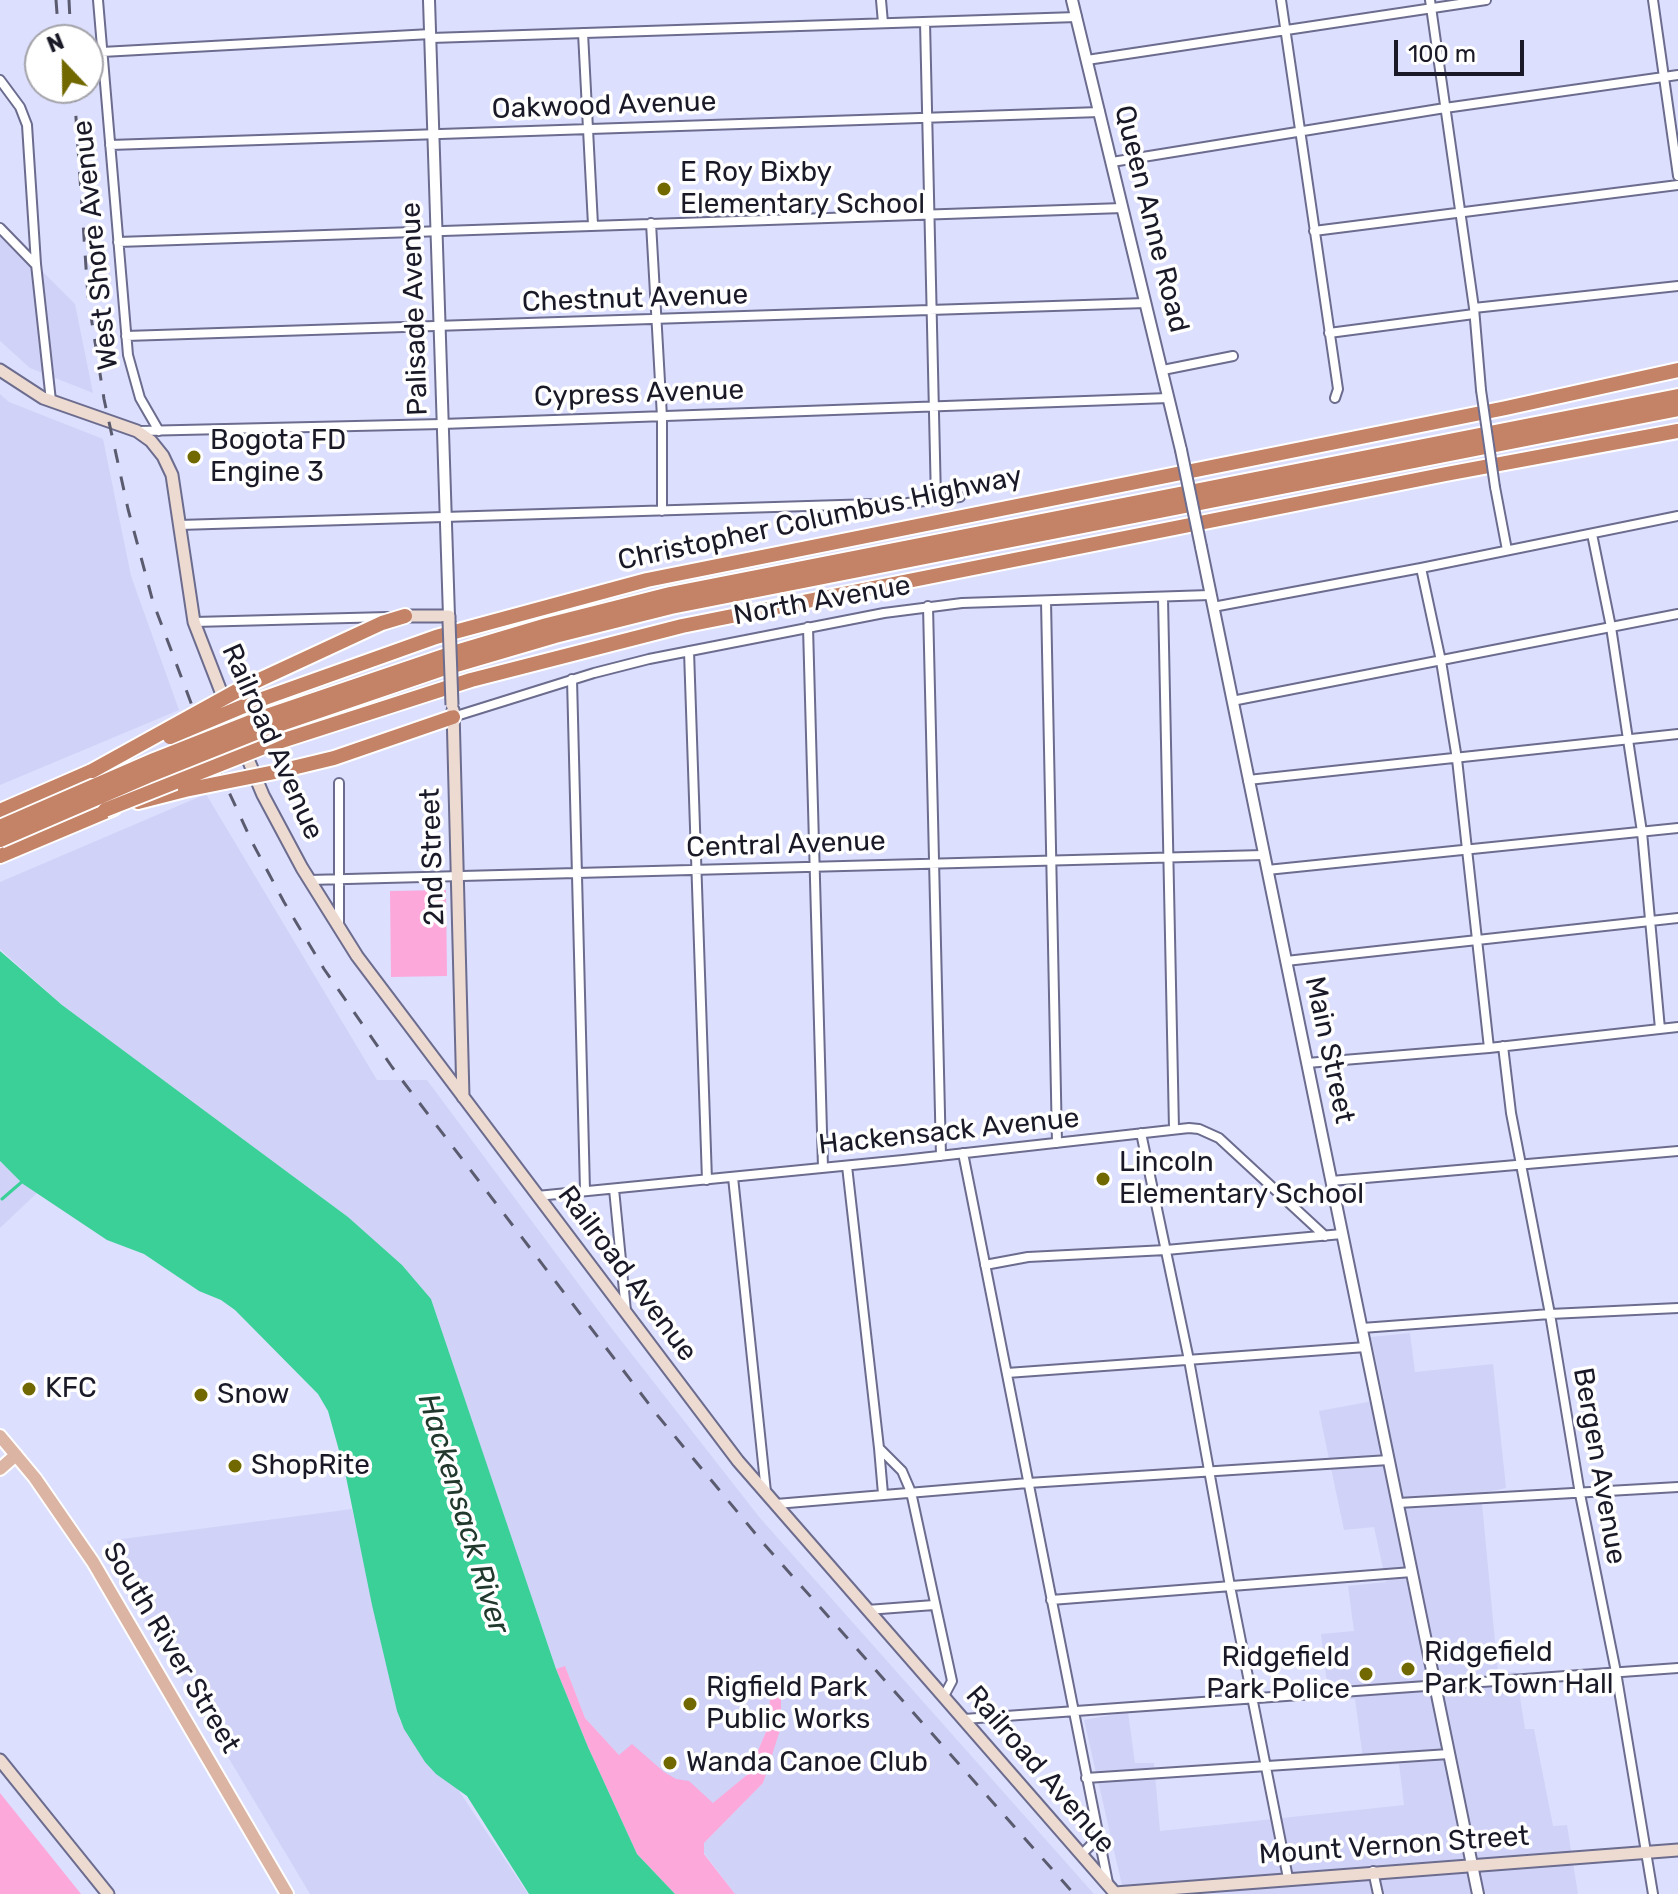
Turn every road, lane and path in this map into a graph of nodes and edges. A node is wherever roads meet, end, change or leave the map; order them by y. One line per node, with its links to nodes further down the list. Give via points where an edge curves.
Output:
1 (98, 0): 12 (street, West Shore Avenue)
2 (429, 0): 15 (street, Palisade Avenue)
3 (881, 0): 11 (street)
4 (1072, 0): 9 (street, Queen Anne Road)
5 (1281, 0): 13 (street)
6 (1486, 0): 8 (street)
7 (1653, 0): 20 (street)
8 (1430, 4): 13 (street); 22 (street)
9 (1077, 17): 10 (street); 17 (street, Queen Anne Road)
10 (925, 22): 11 (street); 24 (street)
11 (883, 23): 14 (street)
12 (100, 24)
13 (1285, 30): 17 (street); 26 (street)
14 (583, 33): 15 (street); 25 (street)
15 (431, 36): 16 (street); 27 (street, Palisade Avenue)
16 (104, 52)
17 (1087, 60): 23 (street, Queen Anne Road)
18 (104, 75): 28 (street, West Shore Avenue)
19 (1678, 75): 20 (street)
20 (1664, 77): 22 (street); 30 (street)
21 (0, 80): 41 (street, via 27,125)
22 (1445, 108): 26 (street); 33 (street)
23 (1100, 112): 24 (street, Oakwood Avenue); 29 (street, Queen Anne Road)
24 (928, 118): 25 (street, Oakwood Avenue); 34 (street)
25 (588, 129): 27 (street, Oakwood Avenue); 36 (street)
26 (1300, 131): 29 (street); 39 (street)
27 (434, 133): 28 (street, Oakwood Avenue); 38 (street, Palisade Avenue)
28 (110, 145): 40 (street, West Shore Avenue)
29 (1112, 162): 32 (street, Queen Anne Road)
30 (1678, 176)
31 (1678, 185): 33 (street)
32 (1123, 208): 34 (street); 43 (street, Queen Anne Road)
33 (1460, 211): 39 (street); 45 (street)
34 (928, 213): 35 (street); 44 (street)
35 (651, 223): 36 (street); 46 (street)
36 (593, 225): 38 (street)
37 (0, 228): 41 (street)
38 (437, 230): 40 (street); 47 (street, Palisade Avenue)
39 (1314, 231): 48 (street)
40 (118, 242): 49 (street, West Shore Avenue)
41 (36, 264): 57 (street)
42 (1678, 286): 45 (street)
43 (1146, 303): 44 (street, Chestnut Avenue); 52 (street, Queen Anne Road)
44 (931, 310): 46 (street, Chestnut Avenue); 58 (street)
45 (1474, 311): 48 (street); 73 (street, bridge)
46 (656, 320): 47 (street, Chestnut Avenue); 60 (street)
47 (440, 328): 49 (street, Chestnut Avenue); 61 (street, Palisade Avenue)
48 (1329, 333): 56 (street)
49 (126, 336): 63 (street, West Shore Avenue, via 134,380)
50 (1233, 356): 52 (street)
51 (0, 370): 57 (main road, Cypress Avenue)
52 (1163, 370): 55 (street, Queen Anne Road)
53 (1678, 370): 94 (highway, Christopher Columbus Highway, bridge, via 616,587 407,647 251,703)
54 (1678, 396): 90 (highway, Christopher Columbus Highway, via 655,598 441,656)
55 (1169, 398): 58 (street, Cypress Avenue); 65 (street, Queen Anne Road)
56 (1335, 398)
57 (51, 401): 62 (main road, Cypress Avenue)
58 (935, 407): 60 (street, Cypress Avenue); 67 (street)
59 (1678, 409): 90 (highway, Christopher Columbus Highway, via 671,607)
60 (662, 417): 61 (street, Cypress Avenue); 68 (street)
61 (442, 424): 63 (street, Cypress Avenue); 69 (street, Palisade Avenue)
62 (137, 431): 63 (street, Cypress Avenue); 71 (main road, via 167,462)
63 (159, 431)
64 (1678, 431): 97 (highway, bridge, via 710,619 499,672 269,745)
65 (1181, 450): 77 (street, Main Street, bridge)
66 (960, 497): 67 (street)
67 (936, 500): 68 (street)
68 (662, 511): 69 (street)
69 (444, 516): 71 (street); 81 (street, Palisade Avenue)
70 (1678, 516): 72 (street, North Avenue)
71 (179, 525): 82 (main road)
72 (1592, 534): 73 (street, North Avenue); 84 (street)
73 (1507, 550): 74 (street, North Avenue)
74 (1421, 568): 77 (street, North Avenue); 86 (street)
75 (1163, 598): 76 (street, North Avenue); 77 (street, North Avenue); 106 (street)
76 (1046, 601): 78 (street, North Avenue); 107 (street)
77 (1212, 601): 88 (street, Main Street)
78 (928, 606): 83 (street, North Avenue); 108 (street)
79 (1678, 614): 84 (street)
80 (405, 616): 81 (main road); 82 (street); 94 (highway, bridge, via 244,687)
81 (449, 619): 89 (main road, 2nd Street, bridge)
82 (194, 622): 115 (main road, Railroad Avenue, via 263,795)
83 (808, 627): 85 (street, North Avenue); 109 (street)
84 (1611, 627): 86 (street); 92 (street)
85 (689, 651): 87 (street, North Avenue); 110 (street)
86 (1441, 661): 88 (street); 93 (street)
87 (572, 679): 89 (street, North Avenue); 112 (street)
88 (1232, 701): 95 (street, Main Street)
89 (453, 711): 97 (highway, bridge, via 334,758); 113 (main road, 2nd Street)
90 (260, 725): 99 (highway, Christopher Columbus Highway, bridge, via 154,760); 102 (highway, Christopher Columbus Highway, bridge)
91 (1678, 734): 92 (street)
92 (1628, 739): 93 (street); 101 (street)
93 (1457, 759): 95 (street); 103 (street)
94 (92, 771): 98 (highway, Christopher Columbus Highway)
95 (1248, 780): 104 (street, Main Street)
96 (339, 783): 114 (street)
97 (105, 810): 105 (highway)
98 (0, 811)
99 (0, 827)
100 (1678, 828): 101 (street)
101 (1642, 832): 103 (street); 117 (street)
102 (0, 840)
103 (1468, 850): 111 (street); 119 (street)
104 (1264, 855): 106 (street, Central Avenue); 111 (street, Main Street)
105 (0, 856)
106 (1168, 856): 107 (street, Central Avenue); 127 (street)
107 (1052, 859): 108 (street, Central Avenue); 129 (street)
108 (934, 863): 109 (street, Central Avenue); 132 (street)
109 (814, 866): 110 (street, Central Avenue); 135 (street)
110 (696, 869): 112 (street, Central Avenue); 137 (street)
111 (1267, 870): 120 (street, Main Street)
112 (577, 873): 113 (street, Central Avenue); 140 (street)
113 (458, 876): 114 (street, Central Avenue); 126 (main road, 2nd Street)
114 (340, 879): 115 (street, Central Avenue); 118 (street)
115 (309, 880): 118 (main road, Railroad Avenue)
116 (1678, 918): 117 (street)
117 (1650, 921): 119 (street); 122 (street)
118 (339, 929): 126 (main road, Railroad Avenue)
119 (1478, 940): 120 (street); 124 (street)
120 (1286, 961): 125 (street, Main Street)
121 (1678, 1027): 122 (street)
122 (1660, 1029): 123 (street)
123 (1503, 1046): 124 (street); 133 (street, Bergen Avenue)
124 (1489, 1048): 125 (street)
125 (1307, 1063): 138 (street, Main Street)
126 (463, 1097): 141 (main road, Railroad Avenue)
127 (1174, 1129): 128 (street, Hackensack Avenue); 143 (street, Hackensack Avenue, via 1199,1129 1219,1138)
128 (1141, 1133): 129 (street, Hackensack Avenue); 144 (street)
129 (1057, 1143): 131 (street, Hackensack Avenue)
130 (1678, 1151): 133 (street)
131 (963, 1153): 132 (street, Hackensack Avenue); 145 (street)
132 (941, 1156): 134 (street, Hackensack Avenue)
133 (1522, 1165): 138 (street); 148 (street, Bergen Avenue)
134 (847, 1166): 135 (street, Hackensack Avenue); 154 (street)
135 (823, 1168): 136 (street, Hackensack Avenue)
136 (733, 1177): 137 (street, Hackensack Avenue); 162 (street)
137 (707, 1180): 139 (street, Hackensack Avenue)
138 (1331, 1181): 142 (street, Main Street)
139 (614, 1189): 140 (street, Hackensack Avenue); 147 (street)
140 (585, 1191): 141 (street, Hackensack Avenue)
141 (537, 1196): 147 (main road, Railroad Avenue)
142 (1342, 1234): 143 (street); 149 (street, Main Street)
143 (1325, 1236): 144 (street)
144 (1166, 1250): 145 (street, via 1028,1257); 151 (street)
145 (985, 1265): 152 (street)
146 (1678, 1308): 148 (street)
147 (626, 1313): 162 (main road, Railroad Avenue)
148 (1550, 1314): 149 (street); 164 (street, Bergen Avenue)
149 (1362, 1328): 150 (street, Main Street)
150 (1366, 1347): 151 (street); 156 (street, Main Street)
151 (1189, 1360): 152 (street); 158 (street)
152 (1007, 1373): 159 (street)
153 (0, 1436): 155 (main road, South River Street)
154 (879, 1448): 161 (street, via 902,1471); 163 (street)
155 (16, 1455): 157 (main road); 195 (main road, South River Street, via 93,1562)
156 (1389, 1460): 158 (street); 165 (street, Main Street)
157 (0, 1469)
158 (1209, 1472): 159 (street); 168 (street)
159 (1028, 1483): 161 (street); 169 (street)
160 (1678, 1487): 164 (street)
161 (911, 1492): 163 (street); 170 (street)
162 (766, 1493): 166 (main road, Railroad Avenue)
163 (883, 1494): 166 (street)
164 (1580, 1494): 165 (street); 173 (street, Bergen Avenue)
165 (1398, 1503): 167 (street, Main Street)
166 (776, 1504): 171 (main road, Railroad Avenue)
167 (1412, 1572): 168 (street); 174 (street, Main Street)
168 (1230, 1586): 169 (street); 176 (street)
169 (1051, 1600): 177 (street)
170 (934, 1605): 171 (street); 175 (street, via 952,1681)
171 (867, 1610): 175 (main road, Railroad Avenue)
172 (1678, 1668): 173 (street)
173 (1616, 1672): 174 (street); 186 (street, Bergen Avenue)
174 (1435, 1686): 176 (street); 179 (street, Main Street)
175 (944, 1696): 178 (main road, Railroad Avenue)
176 (1252, 1698): 177 (street); 181 (street)
177 (1073, 1711): 178 (street); 182 (street)
178 (964, 1719): 187 (main road, Railroad Avenue)
179 (1449, 1754): 181 (street); 188 (street, Main Street)
180 (0, 1760): 194 (main road)
181 (1266, 1767): 182 (street); 190 (street)
182 (1086, 1778): 183 (street)
183 (1098, 1833): 184 (street); 187 (street)
184 (1100, 1844): 187 (street); 192 (street)
185 (1678, 1850): 186 (main road, Mount Vernon Street)
186 (1646, 1852): 188 (main road, Mount Vernon Street); 199 (street, Bergen Avenue)
187 (1084, 1857): 192 (main road, Railroad Avenue)
188 (1471, 1865): 189 (main road, Mount Vernon Street); 198 (street, Main Street)
189 (1373, 1871): 190 (main road, Mount Vernon Street); 197 (street)
190 (1288, 1878): 191 (main road, Mount Vernon Street)
191 (1273, 1879): 193 (main road, Mount Vernon Street); 196 (street)
192 (1113, 1890): 193 (main road, Mount Vernon Street)
193 (1194, 1890)
194 (108, 1894)
195 (287, 1894)
196 (1276, 1894)
197 (1378, 1894)
198 (1478, 1894)
199 (1653, 1894)

